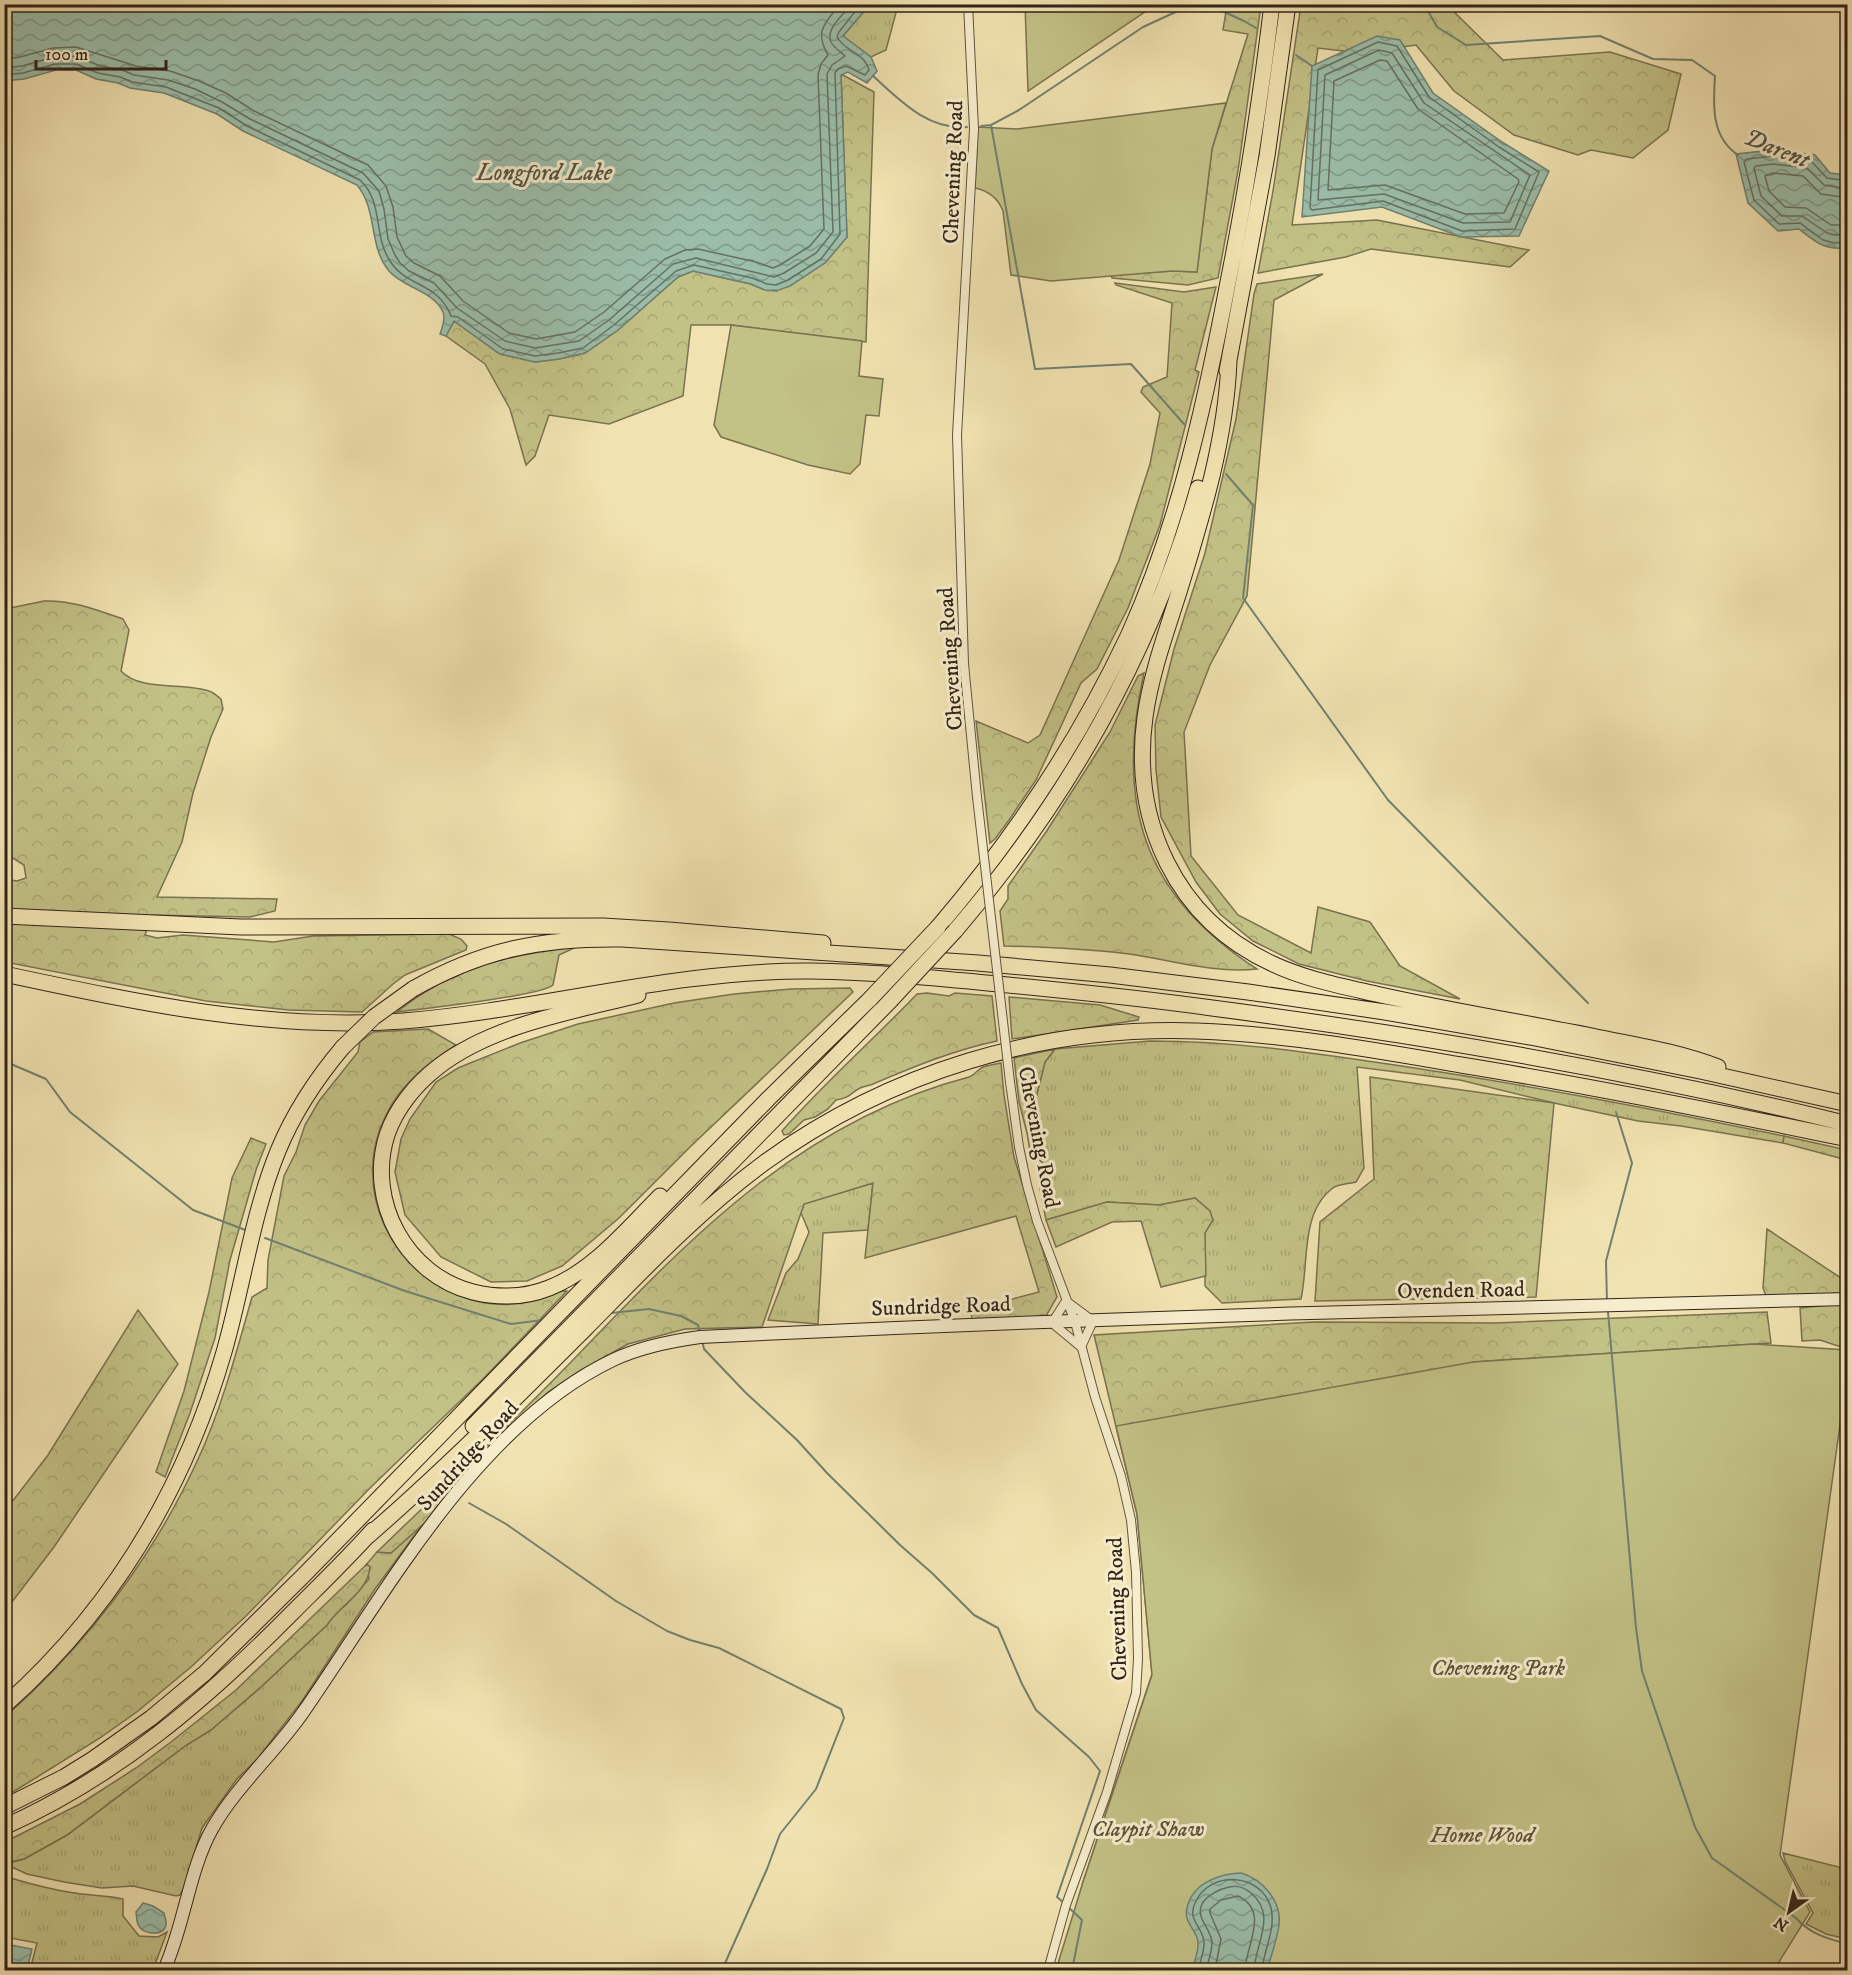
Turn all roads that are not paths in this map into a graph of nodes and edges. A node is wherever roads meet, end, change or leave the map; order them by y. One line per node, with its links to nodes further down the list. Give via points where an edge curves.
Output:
1 (968, 4): 15 (street, Chevening Road, bridge, via 974,129 957,435 964,664 1010,1082 1027,1185)
2 (1272, 4): 10 (highway, bridge, via 1246,189 1218,336 1186,473 1129,633 1076,736 973,886 870,999)
3 (1288, 4): 4 (highway, via 1265,167)
4 (1229, 361): 9 (highway, via 1219,443 1155,670 1143,738 1143,785 1150,820 1163,856 1183,890 1228,937 1289,970 1415,1002 1671,1052); 20 (highway, bridge, via 1205,464 1161,597 1090,743 1015,858 891,1000)
5 (4, 916): 6 (highway, via 241,927 637,928 872,948)
6 (978, 963): 9 (highway, via 1167,982 1385,1012 1610,1052); 21 (highway, bridge, via 577,939 532,944 488,955 412,989 374,1017 343,1047 312,1087 278,1151 210,1398 167,1500 128,1566 87,1621)
7 (4, 974): 8 (highway, via 218,1014 347,1023 454,1016)
8 (713, 976): 10 (highway, via 521,1027 484,1041 439,1067 410,1094 387,1136 382,1184 395,1229 415,1258 454,1286 500,1296 547,1289 597,1257 703,1155); 12 (highway, via 814,971 903,976 1207,1007 1511,1053)
9 (1768, 1086): 11 (highway)
10 (770, 1098): 22 (highway, via 205,1673 93,1759)
11 (1848, 1104)
12 (1848, 1124)
13 (1848, 1139): 20 (highway, via 1542,1079 1256,1035 1129,1032 1061,1039 984,1055 917,1078 857,1105 744,1178 683,1231 430,1482)
14 (1848, 1299): 16 (main road, Ovenden Road)
15 (1066, 1301): 16 (street); 17 (street, Chevening Road); 18 (street)
16 (1093, 1321): 17 (main road, Ovenden Road); 19 (street)
17 (1075, 1322): 18 (main road, Sundridge Road); 19 (street, Chevening Road)
18 (1052, 1323): 19 (street); 24 (main road, Sundridge Road, via 700,1337 634,1351 580,1378 524,1420 456,1494 377,1600 303,1713 225,1809 202,1851)
19 (1081, 1347): 25 (street, Chevening Road, via 1131,1520 1136,1572 1137,1682 1107,1792 1066,1905)
20 (368, 1536): 23 (highway, via 242,1663 170,1726 84,1786)
21 (4, 1707)
22 (4, 1807)
23 (4, 1827)
24 (164, 1971)
25 (1048, 1971)

